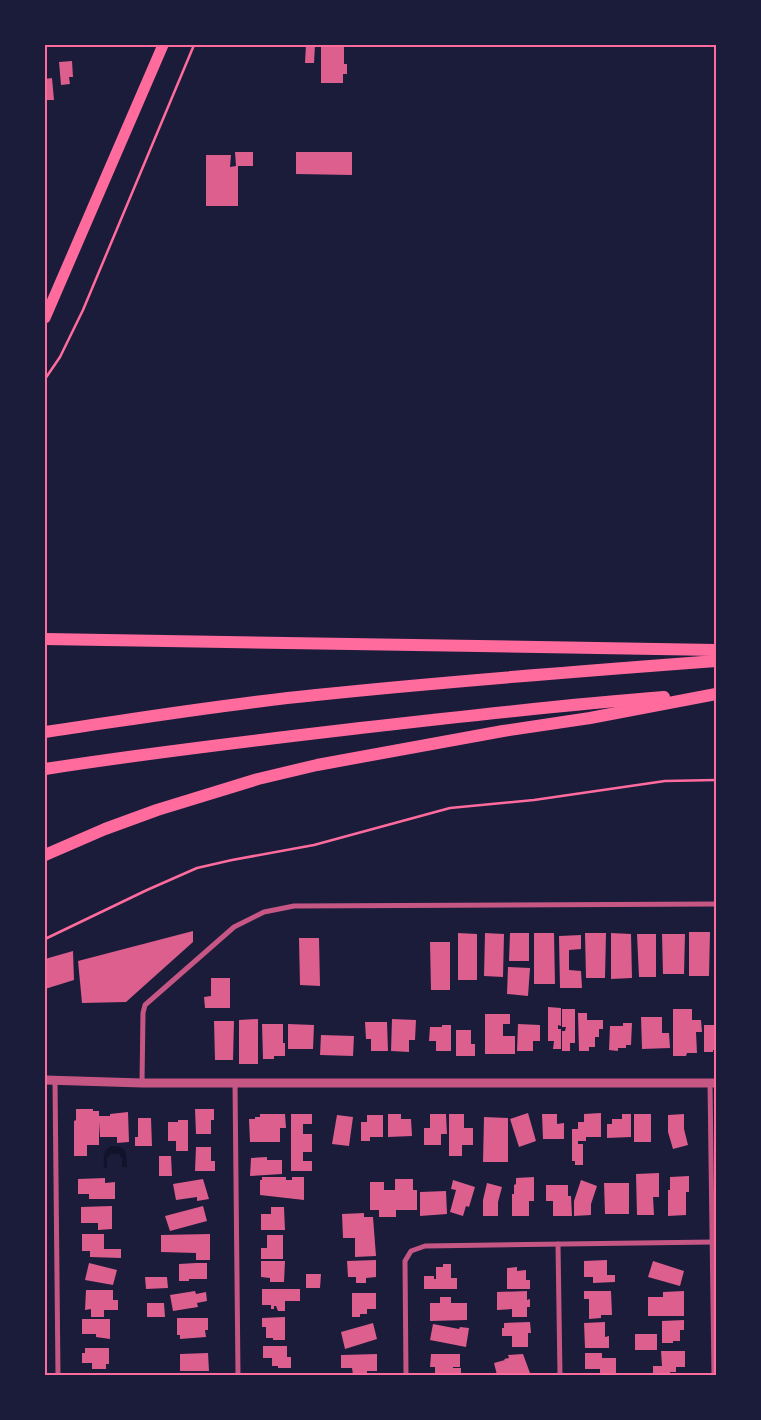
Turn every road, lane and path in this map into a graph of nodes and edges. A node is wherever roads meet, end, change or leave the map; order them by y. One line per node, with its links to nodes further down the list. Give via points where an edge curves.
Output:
1 (163, 45): 3 (highway)
2 (194, 45): 4 (path, via 83,310 60,357)
3 (45, 318)
4 (45, 379)
5 (45, 639): 6 (highway)
6 (716, 650)
7 (716, 660): 9 (highway, via 323,694)
8 (716, 693): 10 (highway, via 467,716 144,754); 12 (highway, via 590,718 317,764 157,810)
9 (45, 732)
10 (45, 769)
11 (716, 780): 14 (path, via 665,781 534,800 450,808 314,844 197,868)
12 (45, 855)
13 (716, 904): 16 (street, via 294,906 264,912 234,927 145,1005)
14 (45, 939)
15 (50, 1080): 16 (street); 21 (street)
16 (142, 1083): 17 (street)
17 (235, 1083): 18 (street); 22 (street)
18 (713, 1083): 19 (street)
19 (712, 1242): 20 (street); 25 (street)
20 (558, 1244): 23 (street, via 425,1246 411,1251 405,1261); 24 (street)
21 (58, 1375)
22 (238, 1375)
23 (406, 1375)
24 (560, 1375)
25 (714, 1375)

